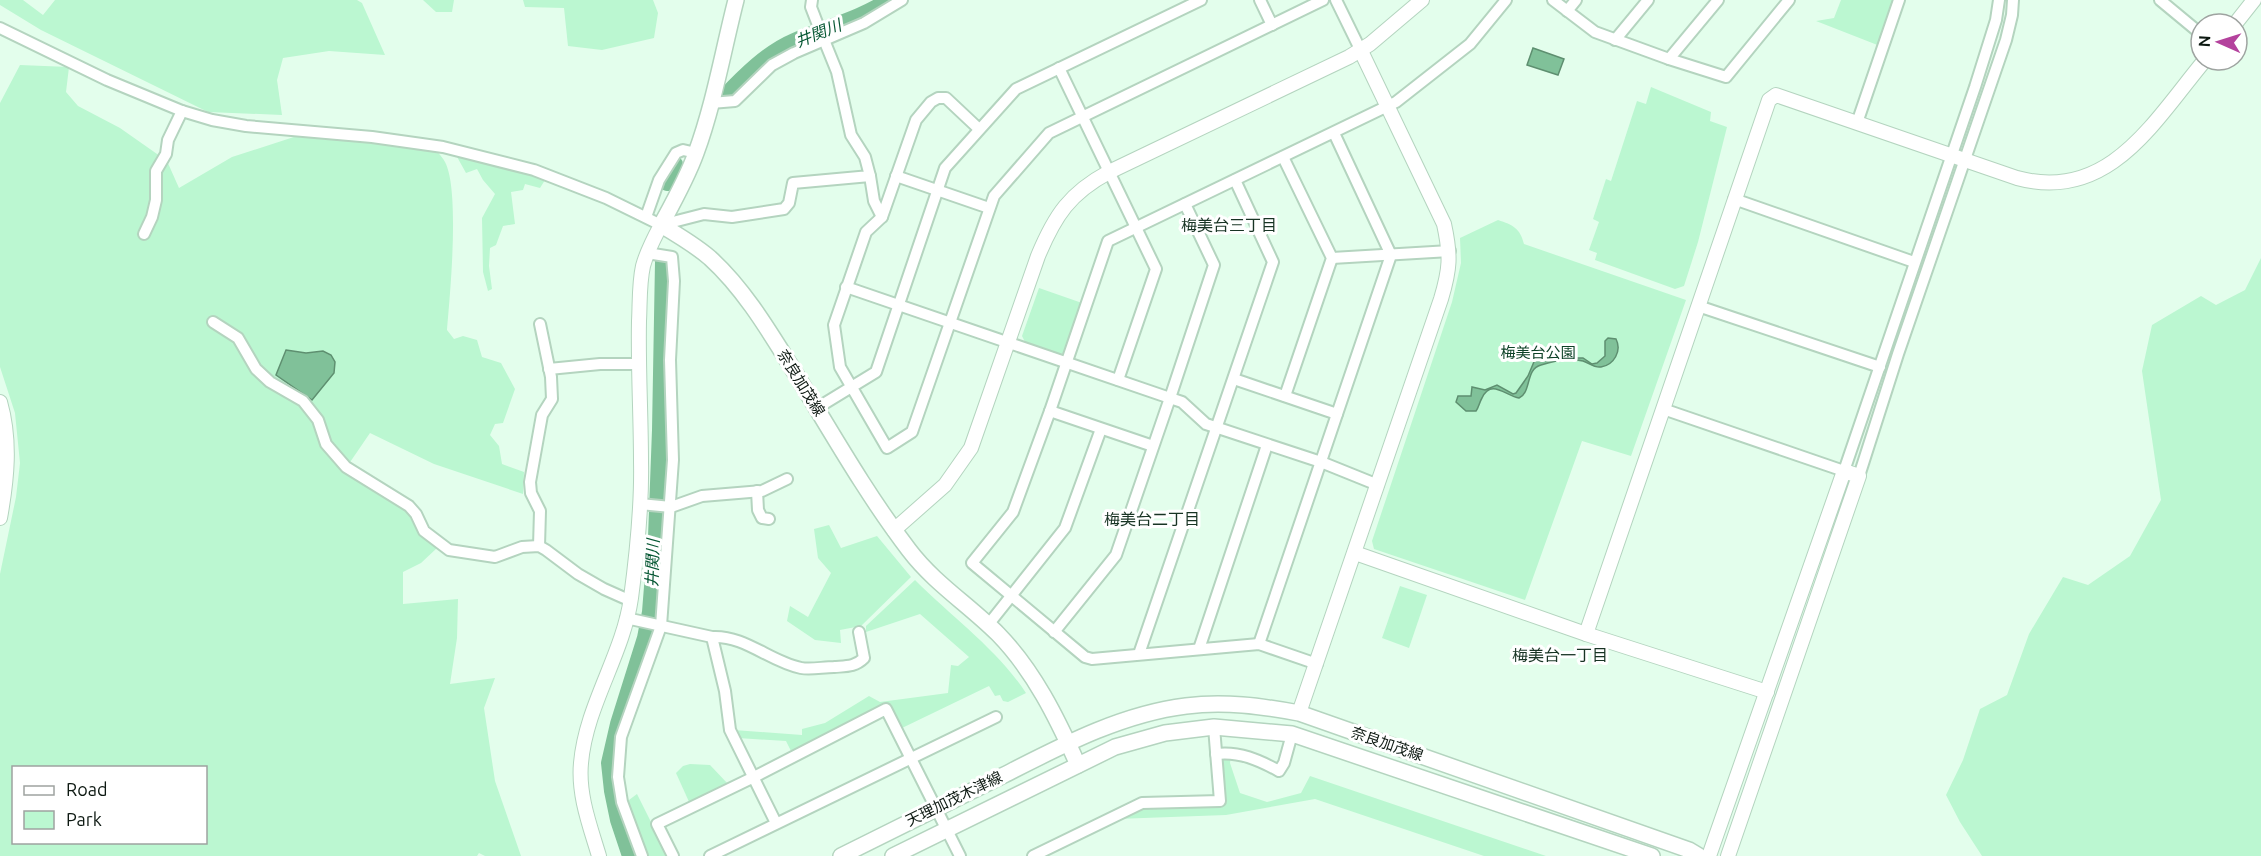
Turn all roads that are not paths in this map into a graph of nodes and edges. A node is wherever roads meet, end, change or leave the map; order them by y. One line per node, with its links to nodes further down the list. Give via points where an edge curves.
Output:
1 (736, 0): 31 (main road)
2 (812, 0): 25 (street, via 811,7)
3 (902, 0): 25 (street, via 864,23)
4 (1201, 0): 29 (street)
5 (1260, 0): 23 (street)
6 (1323, 0): 23 (street)
7 (1336, 0): 27 (street)
8 (1422, 0): 27 (street)
9 (1506, 0): 32 (street, via 1470,44)
10 (1553, 0): 20 (street)
11 (1576, 0): 20 (street)
12 (1648, 0): 26 (street)
13 (1718, 0): 28 (street)
14 (1899, 0): 35 (street)
15 (1999, 0): 40 (street)
16 (2013, 0): 40 (street, via 2006,40)
17 (2160, 0): 22 (street)
18 (2254, 0): 21 (street)
19 (1786, 1): 28 (street, via 1726,77)
20 (1567, 11): 26 (street, via 1595,32)
21 (2244, 12)
22 (2189, 24)
23 (1272, 25): 34 (street)
24 (0, 28): 33 (street)
25 (824, 38): 31 (street, via 772,65 735,101); 42 (street, via 837,72 851,135 865,157)
26 (1615, 40): 28 (street)
27 (1360, 49): 32 (street); 41 (street)
28 (1670, 59)
29 (1059, 68): 34 (street); 36 (street, via 1016,89)
30 (2195, 72): 40 (street, via 2132,147 2082,179 2039,182)
31 (711, 103): 38 (main road)
32 (1387, 106): 37 (street); 54 (street, via 1444,225)
33 (182, 111): 50 (street, via 246,126 443,147 534,170); 53 (street, via 156,171 156,200)
34 (1083, 118): 41 (street); 48 (street, via 1049,133 994,196)
35 (1857, 123): 40 (street); 46 (street, via 1776,95 1769,100)
36 (979, 129): 43 (street, via 946,98 938,98 916,120); 45 (street, via 945,168)
37 (1334, 133): 39 (street); 56 (street)
38 (696, 153): 50 (street, via 676,153 659,180); 51 (main road)
39 (1283, 157): 44 (street); 57 (street)
40 (1959, 158): 58 (street); 86 (street)
41 (1109, 172): 52 (street); 65 (street, via 1074,196 1049,229)
42 (870, 176): 49 (street, via 874,201); 51 (street, via 794,183 784,209 732,217 704,214)
43 (896, 176): 45 (street); 49 (street)
44 (1235, 180): 47 (street); 70 (street, via 1273,262)
45 (937, 191): 48 (street); 60 (street)
46 (1734, 199): 58 (street); 61 (street)
47 (1185, 204): 52 (street); 74 (street, via 1214,265)
48 (989, 208): 63 (street)
49 (882, 217): 59 (street, via 866,231)
50 (646, 218): 51 (street)
51 (661, 225): 55 (street); 76 (main road, 奈良加茂線, via 687,240 728,276 764,323)
52 (1136, 228): 66 (street, via 1108,241); 71 (street, via 1156,269)
53 (144, 234)
54 (1450, 251): 56 (street); 88 (street, via 1448,277)
55 (647, 253): 67 (street, via 641,284); 91 (street, via 672,257 673,265)
56 (1390, 255): 57 (street); 79 (street)
57 (1332, 258): 73 (street)
58 (1914, 262): 68 (street)
59 (846, 287): 60 (street); 72 (street, via 834,325 840,367)
60 (898, 305): 63 (street); 72 (street, via 876,372)
61 (1698, 306): 68 (street); 77 (street)
62 (213, 322): 95 (street, via 237,338 256,369 270,382 303,401 318,420 326,444 346,467 409,506 424,531 449,550 495,557 522,547)
63 (950, 322): 65 (street); 72 (street, via 912,432 887,448)
64 (540, 324): 69 (street)
65 (1008, 343): 66 (street); 94 (street, via 977,433 963,461 934,496)
66 (1066, 362): 71 (street); 78 (street)
67 (638, 364): 69 (street); 90 (street)
68 (1880, 367): 85 (street)
69 (549, 369): 95 (street, via 552,399 542,415 530,482 540,511)
70 (1234, 379): 73 (street); 80 (street)
71 (1118, 380): 74 (street)
72 (852, 386): 76 (street)
73 (1285, 396): 79 (street)
74 (1170, 398): 80 (street, via 1182,402 1203,422); 83 (street)
75 (0, 402): 92 (street, via 8,471)
76 (817, 408): 94 (main road, 奈良加茂線)
77 (1663, 409): 85 (street); 104 (street)
78 (1050, 411): 81 (street); 97 (street, via 1013,512 972,563)
79 (1337, 414): 84 (street)
80 (1217, 427): 82 (street); 108 (street)
81 (1101, 429): 83 (street); 97 (street, via 1065,528)
82 (1267, 445): 84 (street); 107 (street)
83 (1153, 446): 103 (street, via 1116,555)
84 (1321, 462): 88 (street); 106 (street)
85 (1844, 471): 86 (street); 110 (street)
86 (1859, 476): 134 (street)
87 (787, 478): 89 (street)
88 (1378, 485): 96 (street)
89 (757, 491): 91 (street, via 702,496); 93 (street, via 758,510 762,518)
90 (646, 505): 91 (street); 98 (street)
91 (671, 507): 101 (street)
92 (0, 518)
93 (769, 519)
94 (894, 530): 100 (main road, 奈良加茂線, via 931,575)
95 (539, 546): 98 (street, via 587,579)
96 (1355, 553): 104 (street); 109 (street)
97 (1012, 597): 100 (street); 103 (street)
98 (631, 601): 99 (street)
99 (631, 619): 101 (street); 123 (street, via 591,720 581,764 586,813)
100 (988, 624): 115 (main road, 奈良加茂線, via 1026,667)
101 (661, 626): 105 (street); 124 (street, via 620,747 618,777 622,802)
102 (859, 632): 105 (street, via 864,658 852,666 801,668 748,645 723,637)
103 (1053, 632): 108 (street, via 1092,659)
104 (1586, 634): 110 (street)
105 (712, 638): 119 (street, via 730,730)
106 (1259, 644): 107 (street); 109 (street)
107 (1199, 650): 108 (street)
108 (1140, 654)
109 (1317, 664): 111 (street)
110 (1767, 692): 133 (street)
111 (1299, 713): 115 (main road, 奈良加茂線, via 1237,704 1186,706 1140,716); 132 (main road, 奈良加茂線)
112 (996, 717): 117 (street)
113 (1214, 727): 114 (main road, 奈良加茂線); 116 (street); 118 (main road, 奈良加茂線, via 1148,736)
114 (1292, 734): 116 (street, via 1279,771 1231,752); 131 (main road, 奈良加茂線)
115 (1068, 743): 118 (main road, 奈良加茂線); 120 (main road, 天理加茂木津線)
116 (1216, 754): 130 (street, via 1220,801 1142,803)
117 (910, 758): 119 (street, via 886,709); 120 (street); 121 (street)
118 (1078, 765): 122 (main road, 天理加茂木津線)
119 (754, 777): 121 (street); 125 (street, via 657,824)
120 (936, 808): 122 (street); 127 (main road, 天理加茂木津線)
121 (776, 823): 126 (street)
122 (948, 829): 128 (main road, 天理加茂木津線); 129 (street)
123 (599, 856)
124 (642, 856)
125 (674, 856)
126 (710, 856)
127 (841, 856)
128 (893, 856)
129 (960, 856)
130 (1033, 856)
131 (1652, 856)
132 (1699, 856)
133 (1709, 856)
134 (1728, 856)

